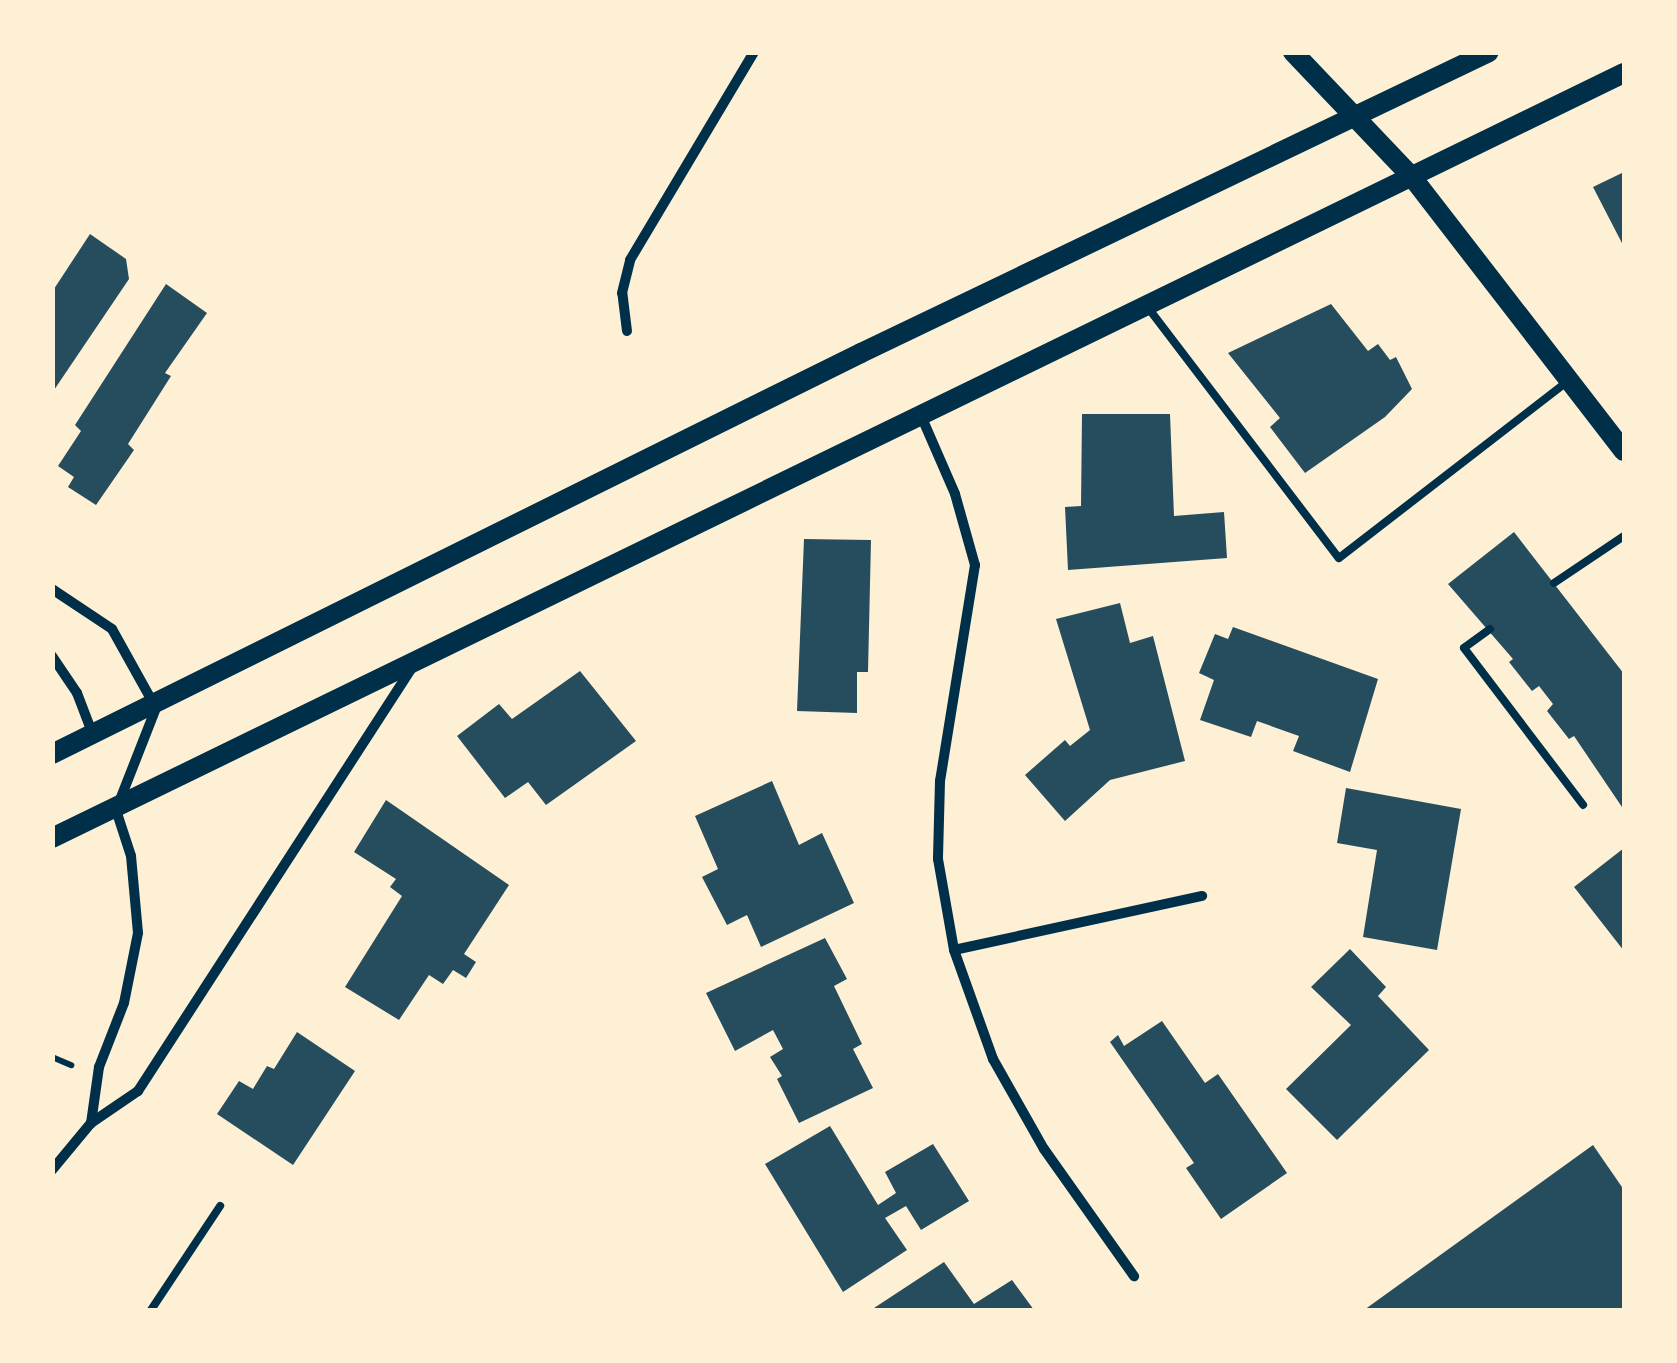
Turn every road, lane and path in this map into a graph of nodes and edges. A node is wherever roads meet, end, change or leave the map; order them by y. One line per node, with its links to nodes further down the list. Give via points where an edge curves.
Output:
1 (754, 52): 8 (street, via 630,260 622,293)
2 (1293, 52): 5 (main road)
3 (1489, 52): 5 (main road)
4 (1624, 73): 6 (main road)
5 (1358, 114): 6 (main road); 18 (main road, via 860,354)
6 (1412, 177): 7 (main road); 9 (main road)
7 (1147, 307): 9 (lane, via 1338,558); 10 (main road)
8 (627, 331)
9 (1570, 379): 11 (main road)
10 (922, 418): 17 (main road); 25 (street, via 970,533 976,565 940,781 938,859)
11 (1624, 451)
12 (1624, 536): 13 (lane)
13 (1554, 583)
14 (52, 589): 18 (street, via 112,629)
15 (1490, 630): 21 (lane, via 1464,648)
16 (52, 656): 19 (street)
17 (416, 662): 22 (main road); 28 (street, via 138,1091)
18 (156, 708): 19 (main road); 22 (street)
19 (94, 736): 20 (main road)
20 (52, 754)
21 (1583, 805)
22 (116, 810): 23 (main road); 28 (street, via 131,856 138,933)
23 (52, 838)
24 (1202, 896): 25 (street)
25 (954, 950): 31 (street, via 1002,1074 1044,1149)
26 (52, 1057): 27 (path)
27 (77, 1067)
28 (91, 1123): 29 (street)
29 (52, 1170)
30 (220, 1206): 32 (lane)
31 (1134, 1276)
32 (151, 1310)

